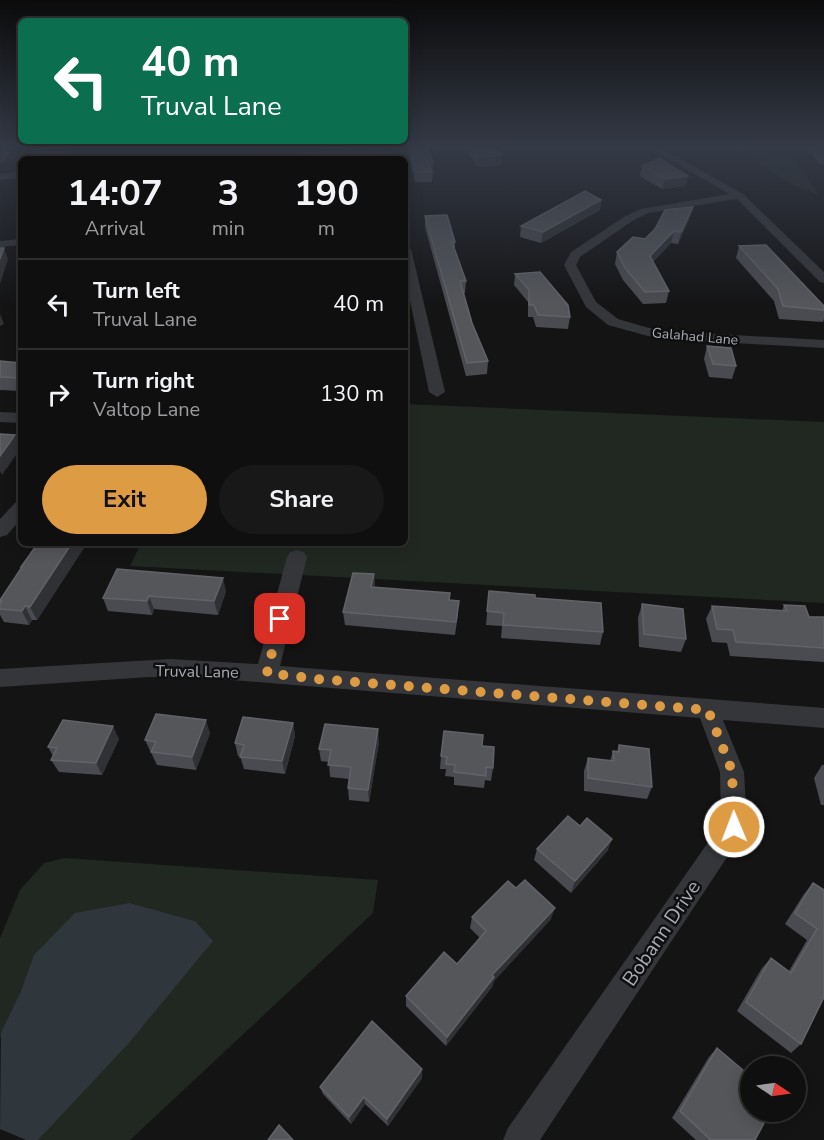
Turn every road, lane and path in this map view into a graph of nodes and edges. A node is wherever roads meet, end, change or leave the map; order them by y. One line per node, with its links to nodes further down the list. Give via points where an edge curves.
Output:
1 (716, 199): 7 (street, Galahad Lane, via 645,211 574,255 570,265 591,304 613,322 648,332)
2 (742, 199): 6 (street)
3 (18, 242): 4 (street)
4 (0, 244)
5 (408, 262): 8 (street)
6 (824, 279)
7 (824, 344)
8 (437, 392)
9 (0, 417): 10 (street)
10 (18, 418)
11 (18, 510): 12 (street)
12 (0, 531)
13 (297, 557): 14 (street)
14 (267, 673): 15 (street, Truval Lane, via 168,668); 16 (street, Truval Lane)
15 (0, 678)
16 (708, 710): 17 (street, Truval Lane); 18 (street, Bobann Drive, via 732,771 734,827)
17 (824, 718)
18 (520, 1140)

